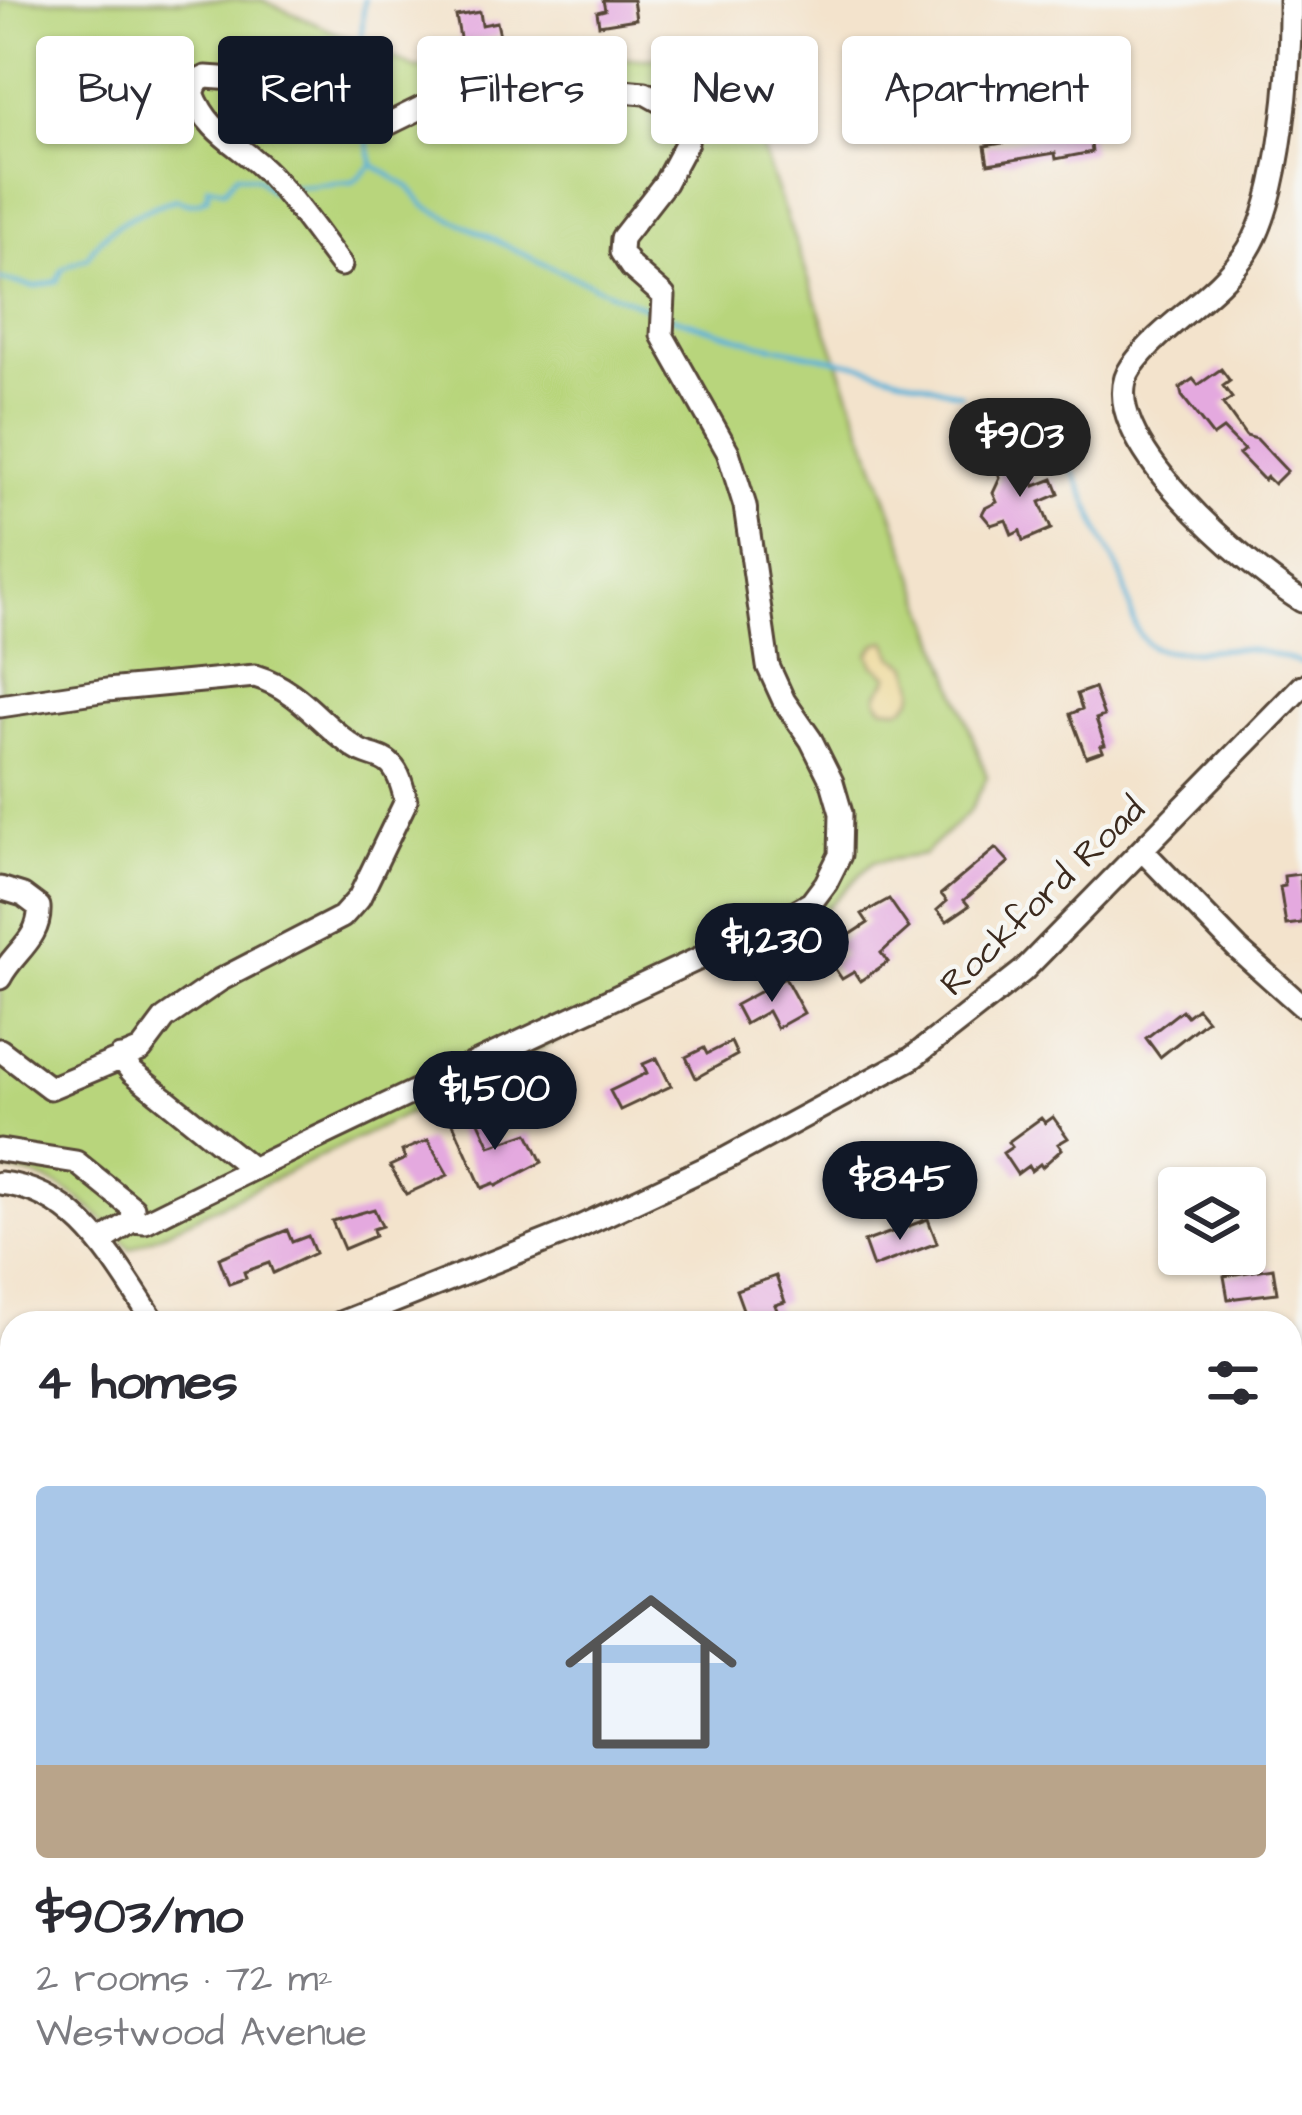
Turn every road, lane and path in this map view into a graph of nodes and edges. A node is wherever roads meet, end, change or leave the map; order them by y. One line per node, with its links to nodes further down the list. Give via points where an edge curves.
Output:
1 (1290, 0): 2 (street)
2 (1293, 107): 4 (street, via 1248,250 1132,366 1122,395 1148,451 1198,517)
3 (341, 265): 14 (street, via 272,177 199,108 198,81 234,79 365,125 392,124 433,101 587,88 645,93 663,103 687,142 622,238 622,252 656,285 679,368 728,452 745,506 768,666 832,782 840,855 811,903 778,921)
4 (1302, 602)
5 (1302, 686): 7 (street, Rockford Road)
6 (0, 706): 12 (street, via 255,676 314,709 359,752 391,763 402,784 406,801 377,866 342,917 220,980 165,1018 141,1050)
7 (1142, 850): 10 (street); 19 (street, Rockford Road, via 1023,971 912,1058 572,1231)
8 (0, 888): 9 (street, via 39,907 40,922)
9 (0, 979)
10 (1302, 1006)
11 (0, 1050): 12 (street, via 50,1088)
12 (120, 1057): 14 (street)
13 (0, 1150): 16 (street, via 76,1162 133,1208)
14 (251, 1168): 16 (street, via 145,1222)
15 (0, 1183): 17 (street, via 59,1202)
16 (132, 1221): 17 (street)
17 (101, 1243): 18 (street)
18 (147, 1311)
19 (370, 1311)

